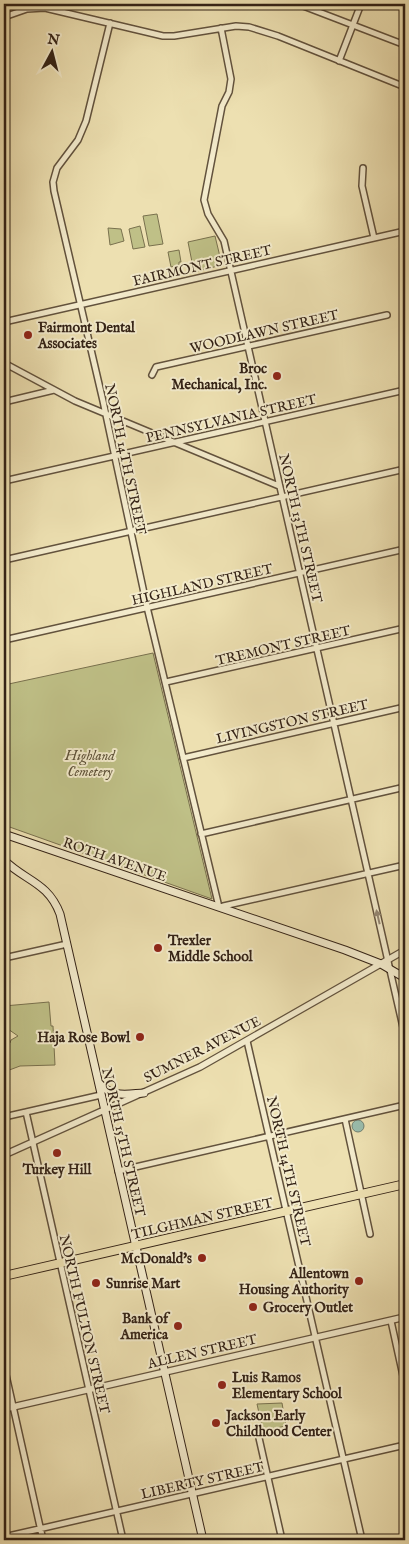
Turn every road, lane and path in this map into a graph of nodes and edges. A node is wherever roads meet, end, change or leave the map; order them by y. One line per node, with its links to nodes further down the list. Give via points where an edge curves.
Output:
1 (298, 4): 5 (street)
2 (361, 4): 5 (street)
3 (4, 17): 4 (street, via 21,10 39,8)
4 (110, 23): 6 (street, via 163,36); 14 (street, NORTH 14TH STREET, via 82,133 61,162 53,182)
5 (353, 25): 7 (street); 8 (street)
6 (221, 28): 8 (street, via 258,29); 13 (street, NORTH 13TH STREET, via 231,79 222,106 204,200 208,214 224,241)
7 (405, 45)
8 (339, 61): 9 (street)
9 (405, 87)
10 (363, 168): 12 (street, via 362,186)
11 (405, 231): 12 (street, FAIRMONT STREET)
12 (374, 238): 13 (street, FAIRMONT STREET)
13 (230, 270): 14 (street, FAIRMONT STREET); 17 (street, NORTH 13TH STREET)
14 (79, 304): 16 (street, FAIRMONT STREET); 23 (street, NORTH 14TH STREET)
15 (387, 315): 17 (street, WOODLAWN STREET)
16 (4, 322)
17 (248, 346): 19 (street, WOODLAWN STREET, via 156,367); 24 (street, NORTH 13TH STREET)
18 (4, 363): 20 (street)
19 (152, 375)
20 (54, 390): 22 (street); 23 (street)
21 (405, 390): 24 (street, PENNSYLVANIA STREET)
22 (4, 402)
23 (105, 414): 25 (street); 26 (street, NORTH 14TH STREET)
24 (265, 421): 25 (street, PENNSYLVANIA STREET); 29 (street, NORTH 13TH STREET)
25 (175, 442): 26 (street, PENNSYLVANIA STREET); 29 (street)
26 (114, 456): 28 (street, PENNSYLVANIA STREET); 31 (street, NORTH 14TH STREET)
27 (405, 469): 30 (street)
28 (4, 481)
29 (280, 486): 30 (street, NORTH 13TH STREET)
30 (282, 497): 31 (street); 34 (street, NORTH 13TH STREET)
31 (131, 532): 33 (street); 35 (street, NORTH 14TH STREET)
32 (405, 549): 34 (street, HIGHLAND STREET)
33 (4, 560)
34 (300, 573): 35 (street, HIGHLAND STREET); 38 (street, NORTH 13TH STREET)
35 (148, 607): 37 (street, HIGHLAND STREET); 39 (street, NORTH 14TH STREET)
36 (405, 628): 38 (street, TREMONT STREET)
37 (4, 640)
38 (317, 649): 39 (street, TREMONT STREET); 41 (street, NORTH 13TH STREET)
39 (166, 682): 42 (street, NORTH 14TH STREET)
40 (405, 707): 41 (street, LIVINGSTON STREET)
41 (334, 723): 42 (street, LIVINGSTON STREET); 44 (street, NORTH 13TH STREET)
42 (183, 758): 46 (street, NORTH 14TH STREET)
43 (405, 787): 44 (street)
44 (351, 799): 46 (street); 49 (street, NORTH 13TH STREET)
45 (4, 834): 50 (main road, ROTH AVENUE)
46 (201, 834): 50 (street, NORTH 14TH STREET)
47 (4, 860): 51 (main road, NORTH 15TH STREET, via 49,893 60,914)
48 (405, 865): 49 (street)
49 (368, 874): 50 (street); 54 (street, NORTH 13TH STREET, one-way to 49)
50 (219, 908): 54 (main road, ROTH AVENUE)
51 (67, 944): 53 (street); 60 (main road, NORTH 15TH STREET)
52 (405, 950): 54 (street, SUMNER AVENUE)
53 (4, 958)
54 (385, 962): 55 (main road, ROTH AVENUE); 59 (street, SUMNER AVENUE)
55 (391, 970): 56 (main road, ROTH AVENUE); 57 (street)
56 (405, 978)
57 (404, 1025): 58 (street)
58 (405, 1036)
59 (247, 1041): 61 (street, SUMNER AVENUE); 68 (street, NORTH 14TH STREET)
60 (98, 1082): 61 (main road, via 113,1093); 62 (main road, NORTH 15TH STREET)
61 (144, 1092): 64 (street, SUMNER AVENUE)
62 (101, 1095): 64 (main road, NORTH 15TH STREET); 65 (street)
63 (405, 1105): 67 (street)
64 (104, 1110): 69 (street, SUMNER AVENUE); 71 (main road, NORTH 15TH STREET)
65 (26, 1112): 66 (street); 69 (street, NORTH FULTON STREET)
66 (4, 1117)
67 (345, 1119): 68 (street); 73 (street)
68 (269, 1136): 71 (street); 74 (street, NORTH 14TH STREET)
69 (32, 1142): 70 (street, SUMNER AVENUE); 77 (street, NORTH FULTON STREET)
70 (4, 1155)
71 (118, 1171): 76 (main road, NORTH 15TH STREET)
72 (405, 1184): 73 (main road, TILGHMAN STREET)
73 (362, 1194): 74 (main road, TILGHMAN STREET); 75 (street)
74 (287, 1212): 76 (main road, TILGHMAN STREET); 81 (street, NORTH 14TH STREET)
75 (370, 1234)
76 (135, 1246): 77 (main road, TILGHMAN STREET); 83 (main road, NORTH 15TH STREET)
77 (60, 1264): 78 (main road, TILGHMAN STREET); 85 (street, NORTH FULTON STREET)
78 (4, 1276)
79 (405, 1318): 80 (street, ALLEN STREET)
80 (391, 1321): 81 (street, ALLEN STREET); 84 (street)
81 (315, 1338): 83 (street, ALLEN STREET); 90 (street, NORTH 14TH STREET)
82 (4, 1366): 86 (street)
83 (165, 1372): 85 (street, ALLEN STREET); 92 (main road, NORTH 15TH STREET)
84 (405, 1385)
85 (88, 1390): 86 (street, ALLEN STREET); 93 (street, NORTH FULTON STREET)
86 (13, 1407): 87 (street, ALLEN STREET); 94 (street)
87 (4, 1409)
88 (259, 1438): 91 (street)
89 (405, 1445): 90 (street, LIBERTY STREET)
90 (343, 1459): 91 (street, LIBERTY STREET); 100 (street, NORTH 14TH STREET)
91 (268, 1476): 92 (street, LIBERTY STREET); 99 (street)
92 (192, 1494): 93 (street, LIBERTY STREET); 98 (main road, NORTH 15TH STREET)
93 (116, 1511): 94 (street, LIBERTY STREET); 97 (street, NORTH FULTON STREET)
94 (40, 1528): 95 (street, LIBERTY STREET); 96 (street)
95 (4, 1537)
96 (43, 1540)
97 (123, 1540)
98 (203, 1540)
99 (282, 1540)
100 (362, 1540)

